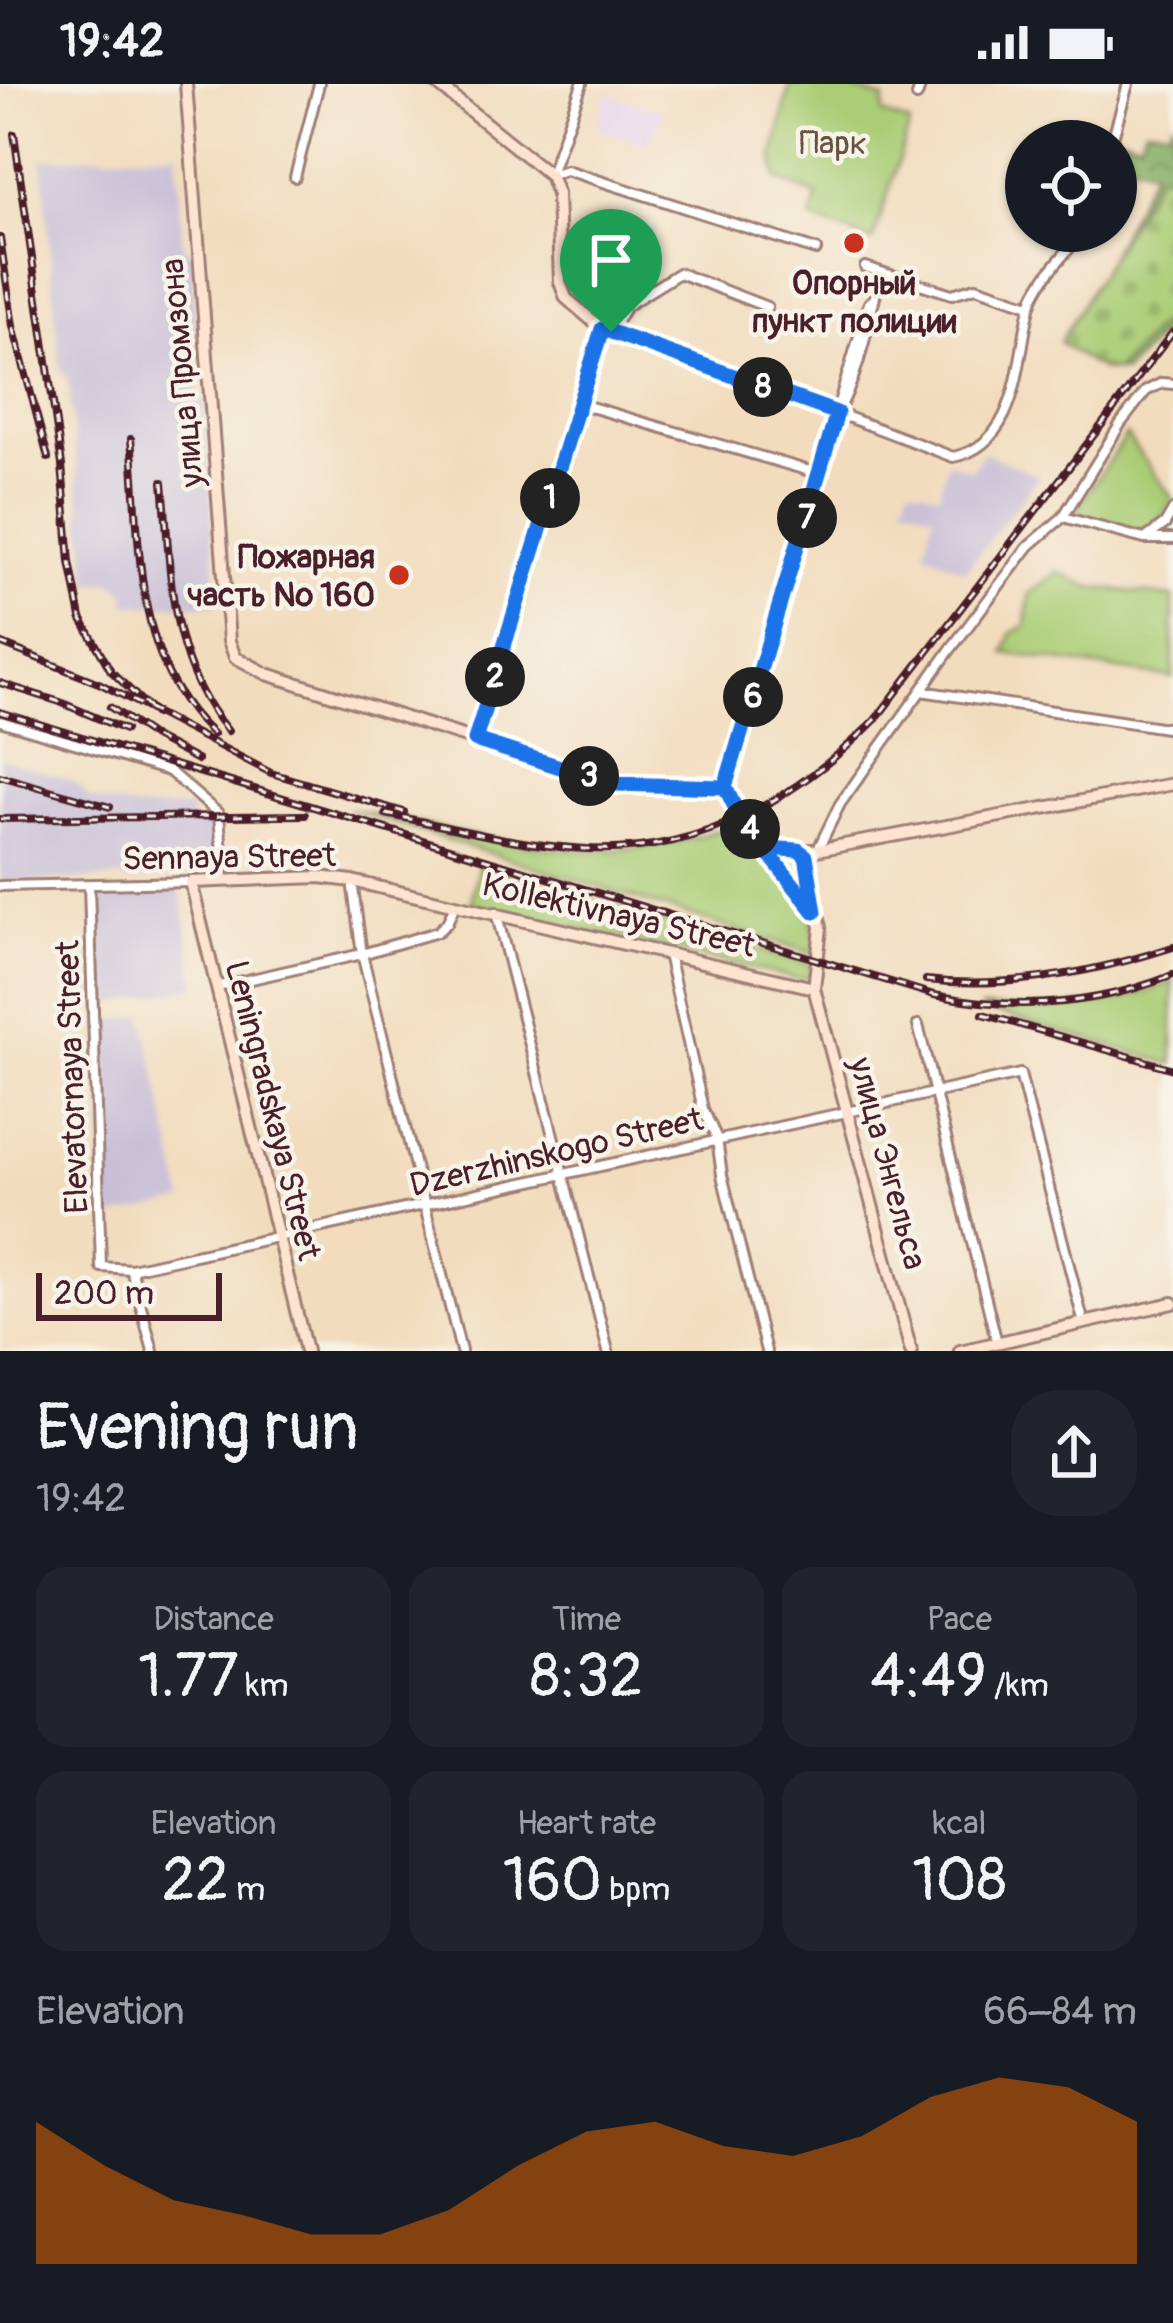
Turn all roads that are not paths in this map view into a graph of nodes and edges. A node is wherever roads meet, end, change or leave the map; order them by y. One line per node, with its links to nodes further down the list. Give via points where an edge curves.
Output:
1 (186, 84): 29 (main road, улица Промзона, via 235,657)
2 (319, 84): 10 (street)
3 (436, 84): 9 (main road)
4 (582, 84): 9 (street)
5 (921, 84): 7 (street)
6 (1128, 84): 8 (street)
7 (917, 96)
8 (1118, 120)
9 (550, 176): 11 (street, via 566,170); 17 (main road, via 560,282 566,298)
10 (295, 177)
11 (816, 250)
12 (1069, 252): 15 (street)
13 (865, 267): 14 (street)
14 (881, 273): 15 (street, via 952,294 976,287); 20 (street)
15 (1030, 305): 20 (street, via 1013,392 976,447 953,457)
16 (767, 307): 17 (street, via 679,274 626,305)
17 (606, 330): 19 (street); 20 (main road)
18 (1173, 384): 23 (street, via 1146,391)
19 (577, 403): 21 (street); 29 (street)
20 (837, 413): 21 (main road)
21 (820, 474): 31 (main road)
22 (1173, 510): 24 (street)
23 (1064, 518): 24 (street); 26 (street, via 1029,546)
24 (1144, 538): 25 (street)
25 (1173, 539)
26 (921, 691): 28 (street); 34 (street)
27 (0, 721): 37 (street, via 169,771 219,814)
28 (1173, 729)
29 (475, 740): 31 (main road, via 614,784)
30 (1173, 784): 34 (main road)
31 (725, 787): 32 (main road)
32 (764, 848): 33 (main road); 36 (main road)
33 (795, 850): 34 (main road); 35 (main road); 36 (main road, via 782,858)
34 (817, 850): 35 (main road)
35 (809, 866): 36 (main road, via 799,879); 44 (main road, улица Энгельса)
36 (783, 873): 44 (main road)
37 (224, 881): 38 (main road, Sennaya Street); 39 (main road, Sennaya Street)
38 (352, 881): 42 (main road, Sennaya Street); 46 (street)
39 (191, 882): 40 (street, Sennaya Street); 47 (main road, Leningradskaya Street)
40 (89, 885): 41 (street, Sennaya Street); 56 (street, Elevatornaya Street)
41 (0, 886)
42 (455, 904): 43 (main road, Kollektivnaya Street); 46 (street, Kollektivnaya Street, via 437,932)
43 (496, 912): 45 (main road, Kollektivnaya Street); 53 (street)
44 (815, 912): 48 (main road, улица Энгельса, via 821,941)
45 (667, 952): 48 (main road, Kollektivnaya Street); 52 (street)
46 (362, 953): 47 (street, Kollektivnaya Street); 54 (street)
47 (216, 987): 55 (main road, Leningradskaya Street)
48 (814, 988): 51 (main road, улица Энгельса)
49 (918, 1025): 50 (street)
50 (932, 1091): 51 (street, Dzerzhinskogo Street); 59 (street, Dzerzhinskogo Street, via 1020,1074); 60 (street)
51 (848, 1111): 52 (street, Dzerzhinskogo Street); 66 (main road, улица Энгельса)
52 (717, 1139): 53 (street, Dzerzhinskogo Street); 65 (street)
53 (564, 1174): 54 (street, Dzerzhinskogo Street); 64 (street)
54 (424, 1205): 55 (street, Dzerzhinskogo Street); 63 (street)
55 (277, 1237): 57 (street, Dzerzhinskogo Street); 62 (main road, Leningradskaya Street)
56 (101, 1268): 57 (street, Dzerzhinskogo Street)
57 (131, 1269): 61 (street)
58 (1173, 1303): 59 (main road)
59 (1084, 1324): 60 (main road)
60 (997, 1342): 67 (main road)
61 (152, 1351)
62 (306, 1351)
63 (461, 1351)
64 (608, 1351)
65 (766, 1351)
66 (911, 1351)
67 (960, 1351)

